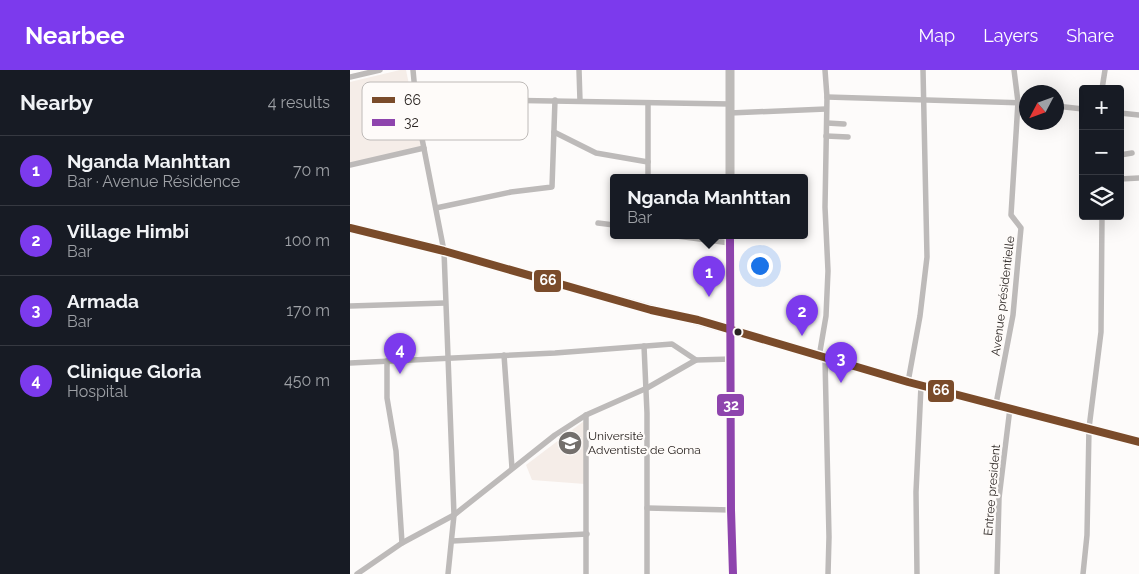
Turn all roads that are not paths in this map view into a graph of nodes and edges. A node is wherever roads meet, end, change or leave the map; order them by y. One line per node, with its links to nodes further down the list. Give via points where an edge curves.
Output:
1 (380, 70): 8 (street)
2 (579, 70): 14 (street)
3 (730, 70): 18 (highway)
4 (825, 70): 10 (street)
5 (922, 70): 13 (street)
6 (1014, 70): 15 (street, Avenue présidentielle)
7 (1105, 70): 9 (street)
8 (353, 74)
9 (1103, 85)
10 (827, 97): 13 (street); 20 (street)
11 (528, 100): 12 (street)
12 (555, 100): 14 (street); 25 (street)
13 (923, 100): 15 (street); 56 (street, via 927,257)
14 (580, 101): 16 (street)
15 (1018, 102): 59 (street, Avenue présidentielle, via 1011,215 1020,228 1020,239 1013,315)
16 (648, 103): 18 (street); 32 (street)
17 (1064, 107): 19 (street)
18 (730, 108): 20 (street); 35 (highway)
19 (1079, 108)
20 (826, 109): 23 (street)
21 (1124, 113): 22 (street)
22 (1139, 115)
23 (827, 124): 24 (street); 26 (street)
24 (844, 124)
25 (554, 132): 32 (street, via 596,154); 38 (street, via 552,187)
26 (826, 136): 27 (street); 51 (street, via 828,271)
27 (848, 137)
28 (422, 140): 29 (street)
29 (424, 148): 33 (street); 38 (street)
30 (1132, 153): 31 (street)
31 (1124, 154)
32 (648, 162): 34 (street)
33 (350, 165)
34 (648, 174)
35 (730, 174)
36 (1139, 178): 37 (street)
37 (1124, 179)
38 (436, 208): 44 (street)
39 (1102, 220): 62 (street, via 1101,332)
40 (598, 223): 41 (street)
41 (610, 225)
42 (350, 228): 44 (main road)
43 (730, 239): 47 (highway)
44 (444, 251): 45 (street); 47 (main road)
45 (445, 303): 46 (street); 50 (street)
46 (350, 306)
47 (732, 331): 51 (street); 52 (highway)
48 (644, 346): 49 (street); 53 (street, via 672,344); 58 (street)
49 (504, 356): 50 (street); 64 (street)
50 (447, 358): 54 (street); 67 (street)
51 (822, 358): 56 (street); 76 (street, via 830,537)
52 (732, 359): 53 (street); 66 (highway)
53 (696, 360): 58 (street)
54 (386, 361): 55 (street); 70 (street)
55 (350, 362)
56 (908, 382): 57 (street)
57 (921, 386): 59 (street); 77 (street, via 916,492)
58 (647, 388): 61 (street); 65 (street)
59 (996, 404): 60 (street)
60 (1010, 408): 62 (street); 78 (street, Entree president, via 999,498)
61 (586, 415): 64 (street); 68 (street)
62 (1089, 428): 63 (street); 79 (street)
63 (1139, 442)
64 (512, 468): 67 (street)
65 (647, 508): 66 (street); 74 (street)
66 (731, 510): 75 (highway)
67 (454, 515): 69 (street); 70 (street)
68 (588, 534): 69 (street); 73 (street)
69 (452, 541): 72 (street)
70 (402, 543): 71 (street)
71 (357, 574)
72 (448, 574)
73 (586, 574)
74 (647, 574)
75 (733, 574)
76 (828, 574)
77 (917, 574)
78 (997, 574)
79 (1083, 574)

